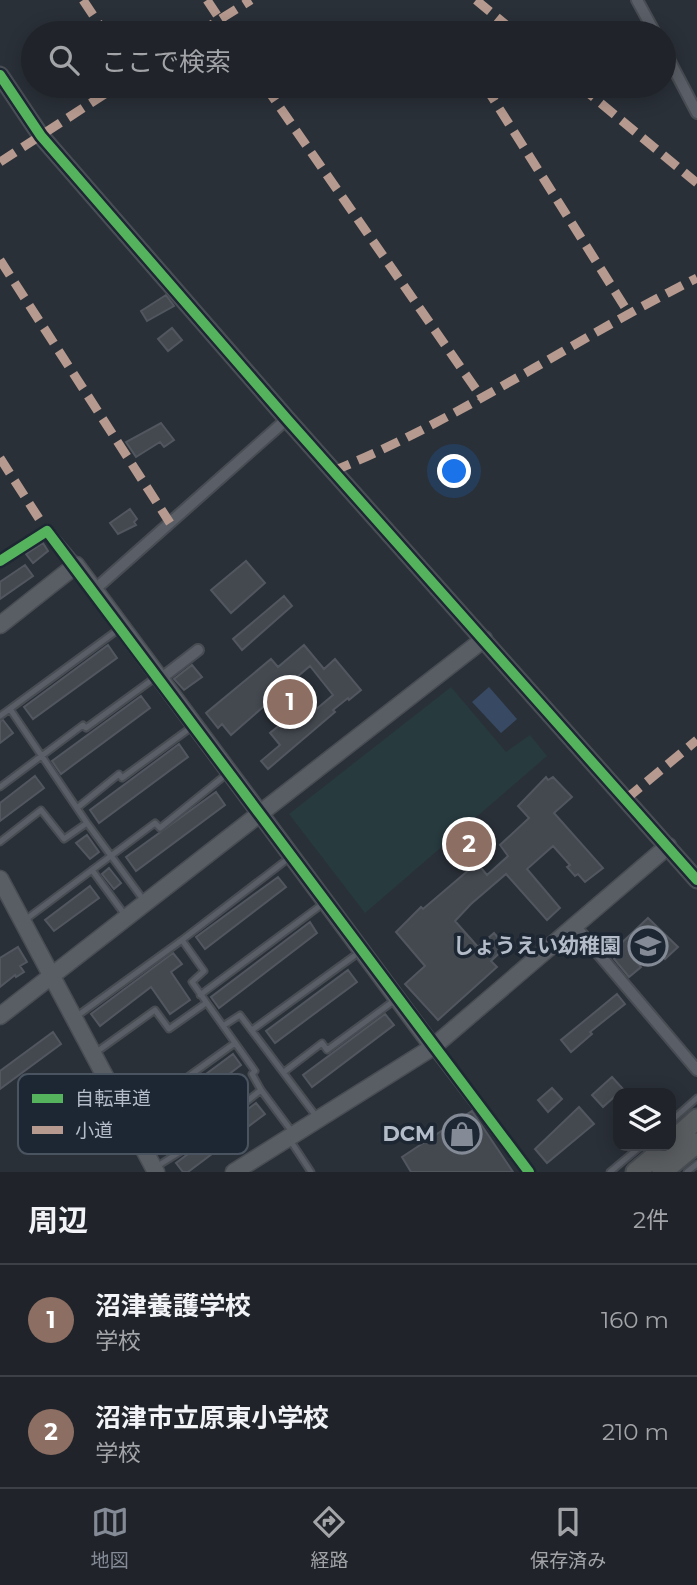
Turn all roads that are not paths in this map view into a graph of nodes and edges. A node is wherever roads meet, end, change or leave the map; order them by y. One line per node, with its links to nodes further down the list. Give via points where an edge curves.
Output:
1 (637, 0): 2 (street)
2 (648, 21)
3 (676, 73): 5 (street)
4 (0, 75): 6 (street, via 41,136)
5 (697, 113)
6 (287, 419): 9 (street); 12 (street)
7 (0, 561): 8 (street, via 47,531)
8 (76, 565): 9 (street); 10 (street)
9 (93, 591): 11 (street)
10 (0, 625)
11 (120, 628): 14 (street); 15 (lane)
12 (484, 639): 22 (street); 25 (street)
13 (198, 650): 14 (street)
14 (158, 678): 17 (street); 18 (lane)
15 (10, 709): 16 (lane); 18 (lane)
16 (0, 716)
17 (193, 726): 19 (street); 21 (lane)
18 (41, 756): 20 (lane); 21 (lane)
19 (228, 773): 22 (street); 26 (lane, via 160,828 155,823)
20 (0, 787)
21 (76, 808): 23 (lane)
22 (259, 816): 27 (street); 32 (street)
23 (88, 823): 24 (lane, via 64,839 41,810); 26 (lane)
24 (0, 842)
25 (668, 846): 30 (street); 35 (street)
26 (113, 856): 28 (lane); 32 (lane)
27 (290, 857): 31 (street); 36 (lane)
28 (92, 870): 33 (lane); 34 (lane)
29 (0, 879): 34 (street)
30 (697, 880)
31 (325, 902): 39 (lane); 40 (street)
32 (146, 904): 33 (street)
33 (127, 919): 38 (street)
34 (22, 922): 38 (street)
35 (575, 926): 47 (street); 49 (street)
36 (182, 940): 39 (lane, via 204,971 192,982); 43 (lane)
37 (354, 956): 45 (lane)
38 (52, 978): 42 (street); 43 (street)
39 (201, 995): 41 (lane)
40 (397, 999): 47 (street); 50 (lane, via 327,1050 322,1043)
41 (206, 1003): 44 (lane); 48 (lane, via 169,1028 155,1010)
42 (0, 1016)
43 (73, 1018): 48 (street)
44 (223, 1026): 45 (lane, via 240,1015); 46 (lane)
45 (252, 1030): 50 (lane)
46 (235, 1043): 52 (lane); 53 (lane, via 255,1071 252,1074)
47 (433, 1047): 57 (street); 70 (street)
48 (92, 1055): 51 (street)
49 (697, 1070)
50 (284, 1072): 57 (lane)
51 (102, 1074)
52 (192, 1074)
53 (261, 1090): 55 (lane); 59 (lane)
54 (697, 1098): 56 (lane)
55 (248, 1100)
56 (676, 1117)
57 (318, 1118): 59 (street)
58 (697, 1119): 60 (highway)
59 (291, 1135): 68 (street); 69 (lane)
60 (676, 1138)
61 (697, 1143): 73 (highway)
62 (635, 1151): 71 (lane)
63 (661, 1151): 72 (highway)
64 (146, 1154): 67 (street)
65 (178, 1154): 67 (lane)
66 (697, 1164): 74 (lane)
67 (155, 1170)
68 (233, 1172)
69 (311, 1172)
70 (529, 1172)
71 (610, 1172)
72 (636, 1172)
73 (662, 1172)
74 (687, 1172)

